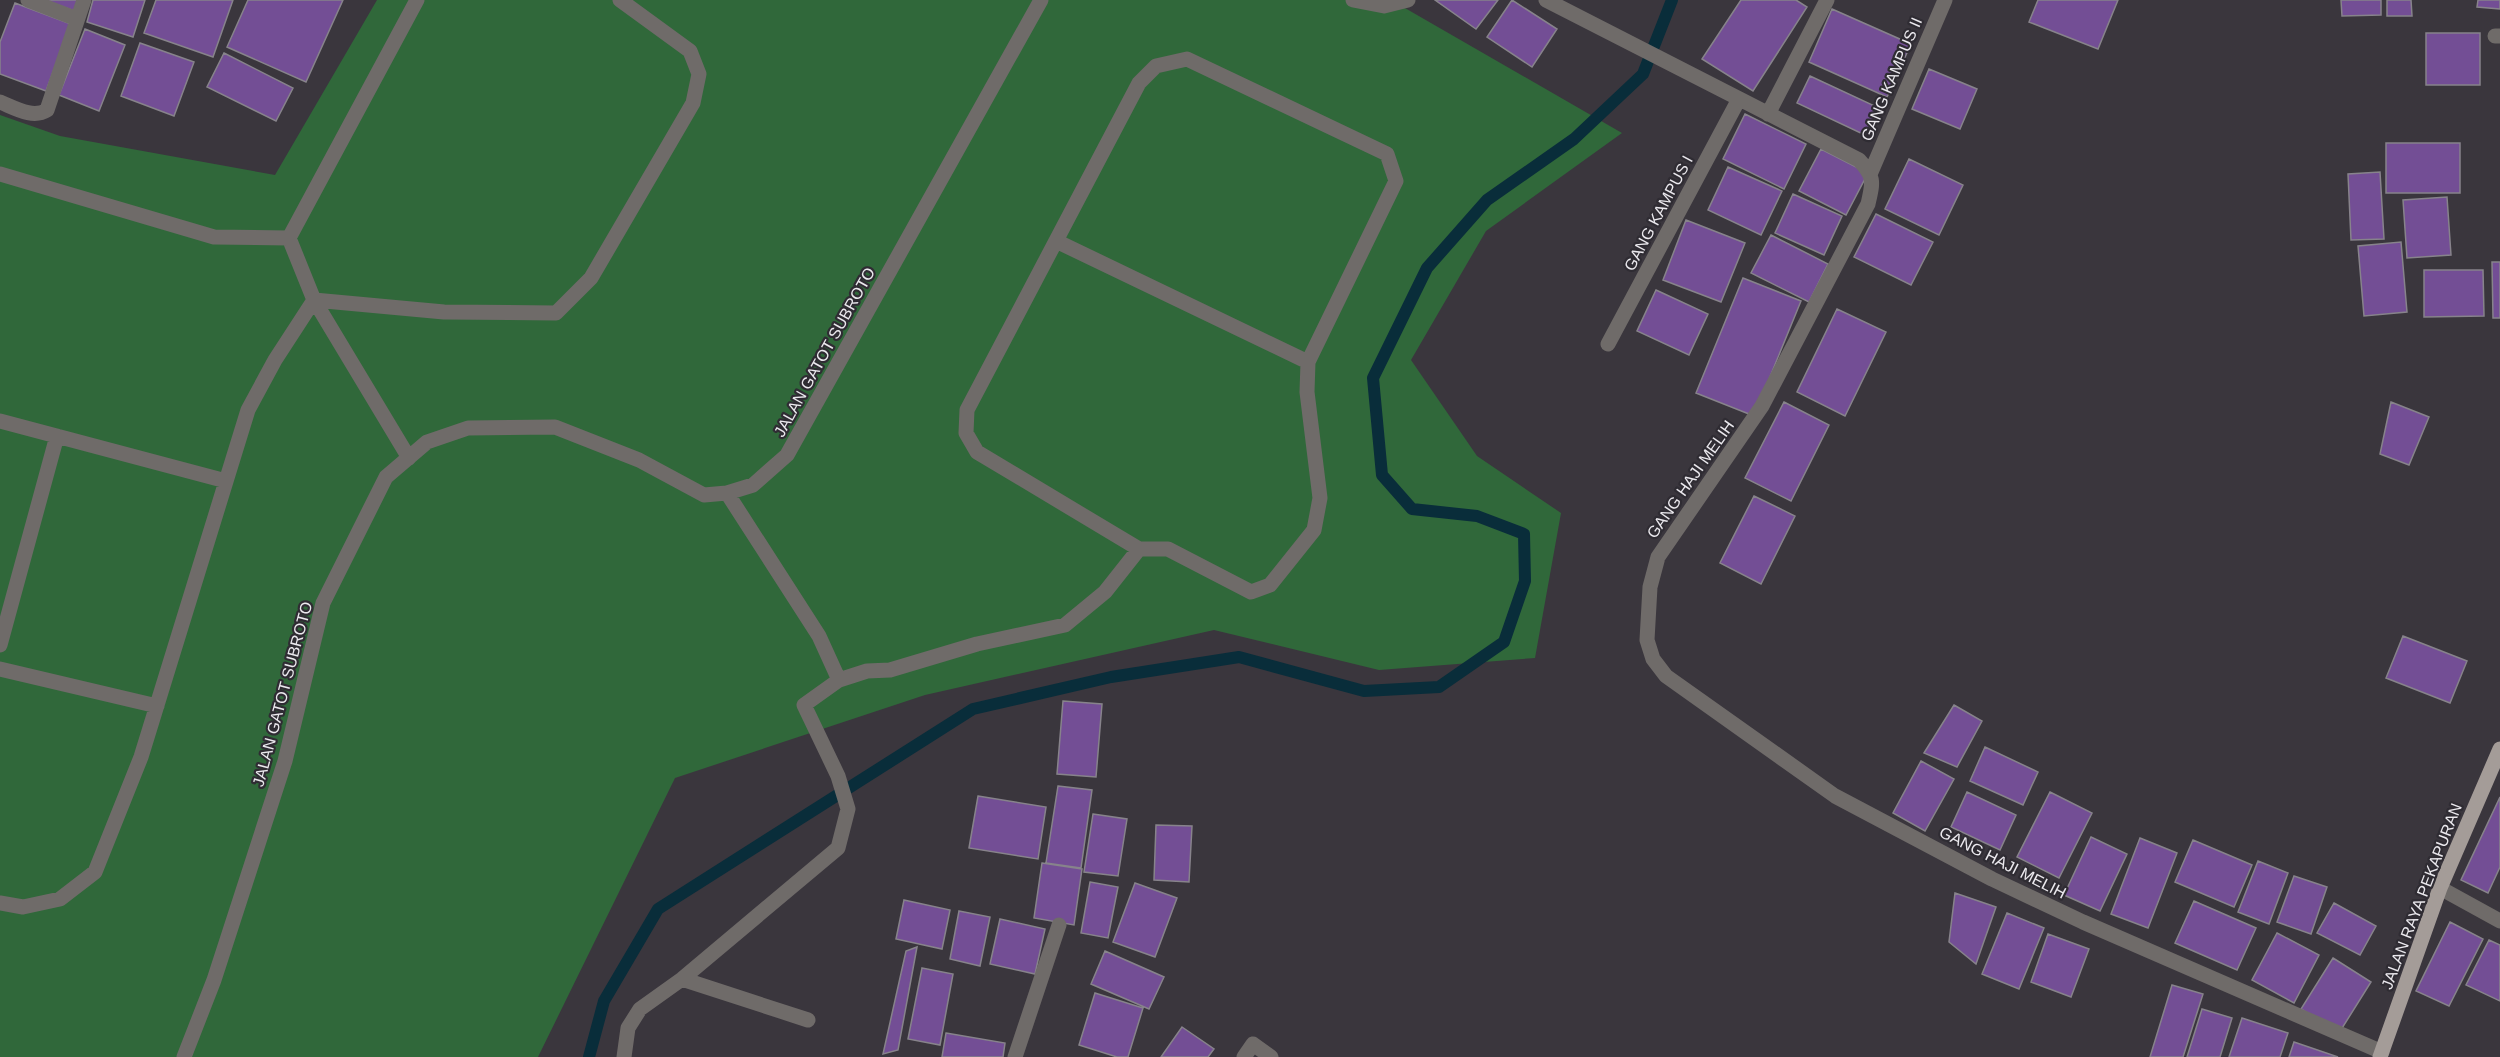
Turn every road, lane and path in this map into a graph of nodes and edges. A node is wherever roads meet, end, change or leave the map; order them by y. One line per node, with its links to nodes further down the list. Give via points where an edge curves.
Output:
1 (28, 0): 11 (street)
2 (84, 0): 11 (street)
3 (417, 0): 17 (street)
4 (620, 0): 19 (street, via 690,51 699,74 698,84 693,104 591,278 556,313 444,312)
5 (1041, 0): 26 (street, JALAN GATOT SUBROTO, via 787,455 753,485)
6 (1353, 0): 7 (street, via 1384,6)
7 (1408, 0)
8 (1546, 0): 12 (street)
9 (1827, 0): 14 (street)
10 (1945, 0): 15 (street, GANG KAMPUS II)
11 (77, 19): 13 (street, via 47,110 29,113)
12 (1739, 99): 14 (street); 20 (street, GANG KAMPUS I)
13 (0, 102)
14 (1768, 114): 15 (street, via 1859,160)
15 (1871, 172): 39 (street, GANG HAJI MELIH, via 1868,204 1762,406 1658,557 1650,587 1647,640 1653,659 1666,676 1835,796 1992,879)
16 (0, 174): 17 (street, via 214,237)
17 (289, 238): 19 (street)
18 (1056, 241): 21 (street); 21 (street, via 1139,83 1156,66 1186,59 1387,154 1396,181); 27 (street, via 967,410 966,434 977,452)
19 (314, 300): 24 (street); 25 (street, via 248,410)
20 (1608, 344)
21 (1308, 362): 27 (street, via 1307,392 1320,498 1314,530 1270,585 1251,592 1168,549)
22 (0, 421): 23 (street)
23 (57, 436): 25 (street); 28 (street)
24 (409, 458): 26 (street, JALAN GATOT SUBROTO, via 427,442 468,428 555,427 639,460 704,495); 40 (street, JALAN GATOT SUBROTO, via 386,477 323,603 285,761 214,980)
25 (226, 481): 31 (street)
26 (727, 493): 30 (street, via 819,636)
27 (1139, 549): 30 (street, via 1105,592 1065,625)
28 (0, 645)
29 (0, 669): 31 (street)
30 (840, 680): 37 (street, via 804,705 838,776 848,809 838,848)
31 (157, 706): 34 (street, via 95,872 60,899 23,907)
32 (2500, 749): 33 (main road, JALAN RAYA PEKAPURAN)
33 (2440, 888): 35 (street); 39 (main road, JALAN RAYA PEKAPURAN)
34 (0, 903)
35 (2500, 921)
36 (1059, 925): 42 (street)
37 (682, 979): 38 (street); 41 (street, via 640,1009 628,1028)
38 (808, 1020)
39 (2381, 1055)
40 (184, 1057)
41 (624, 1057)
42 (1015, 1057)
43 (1244, 1057): 44 (street, via 1253,1044)
44 (1271, 1057)

